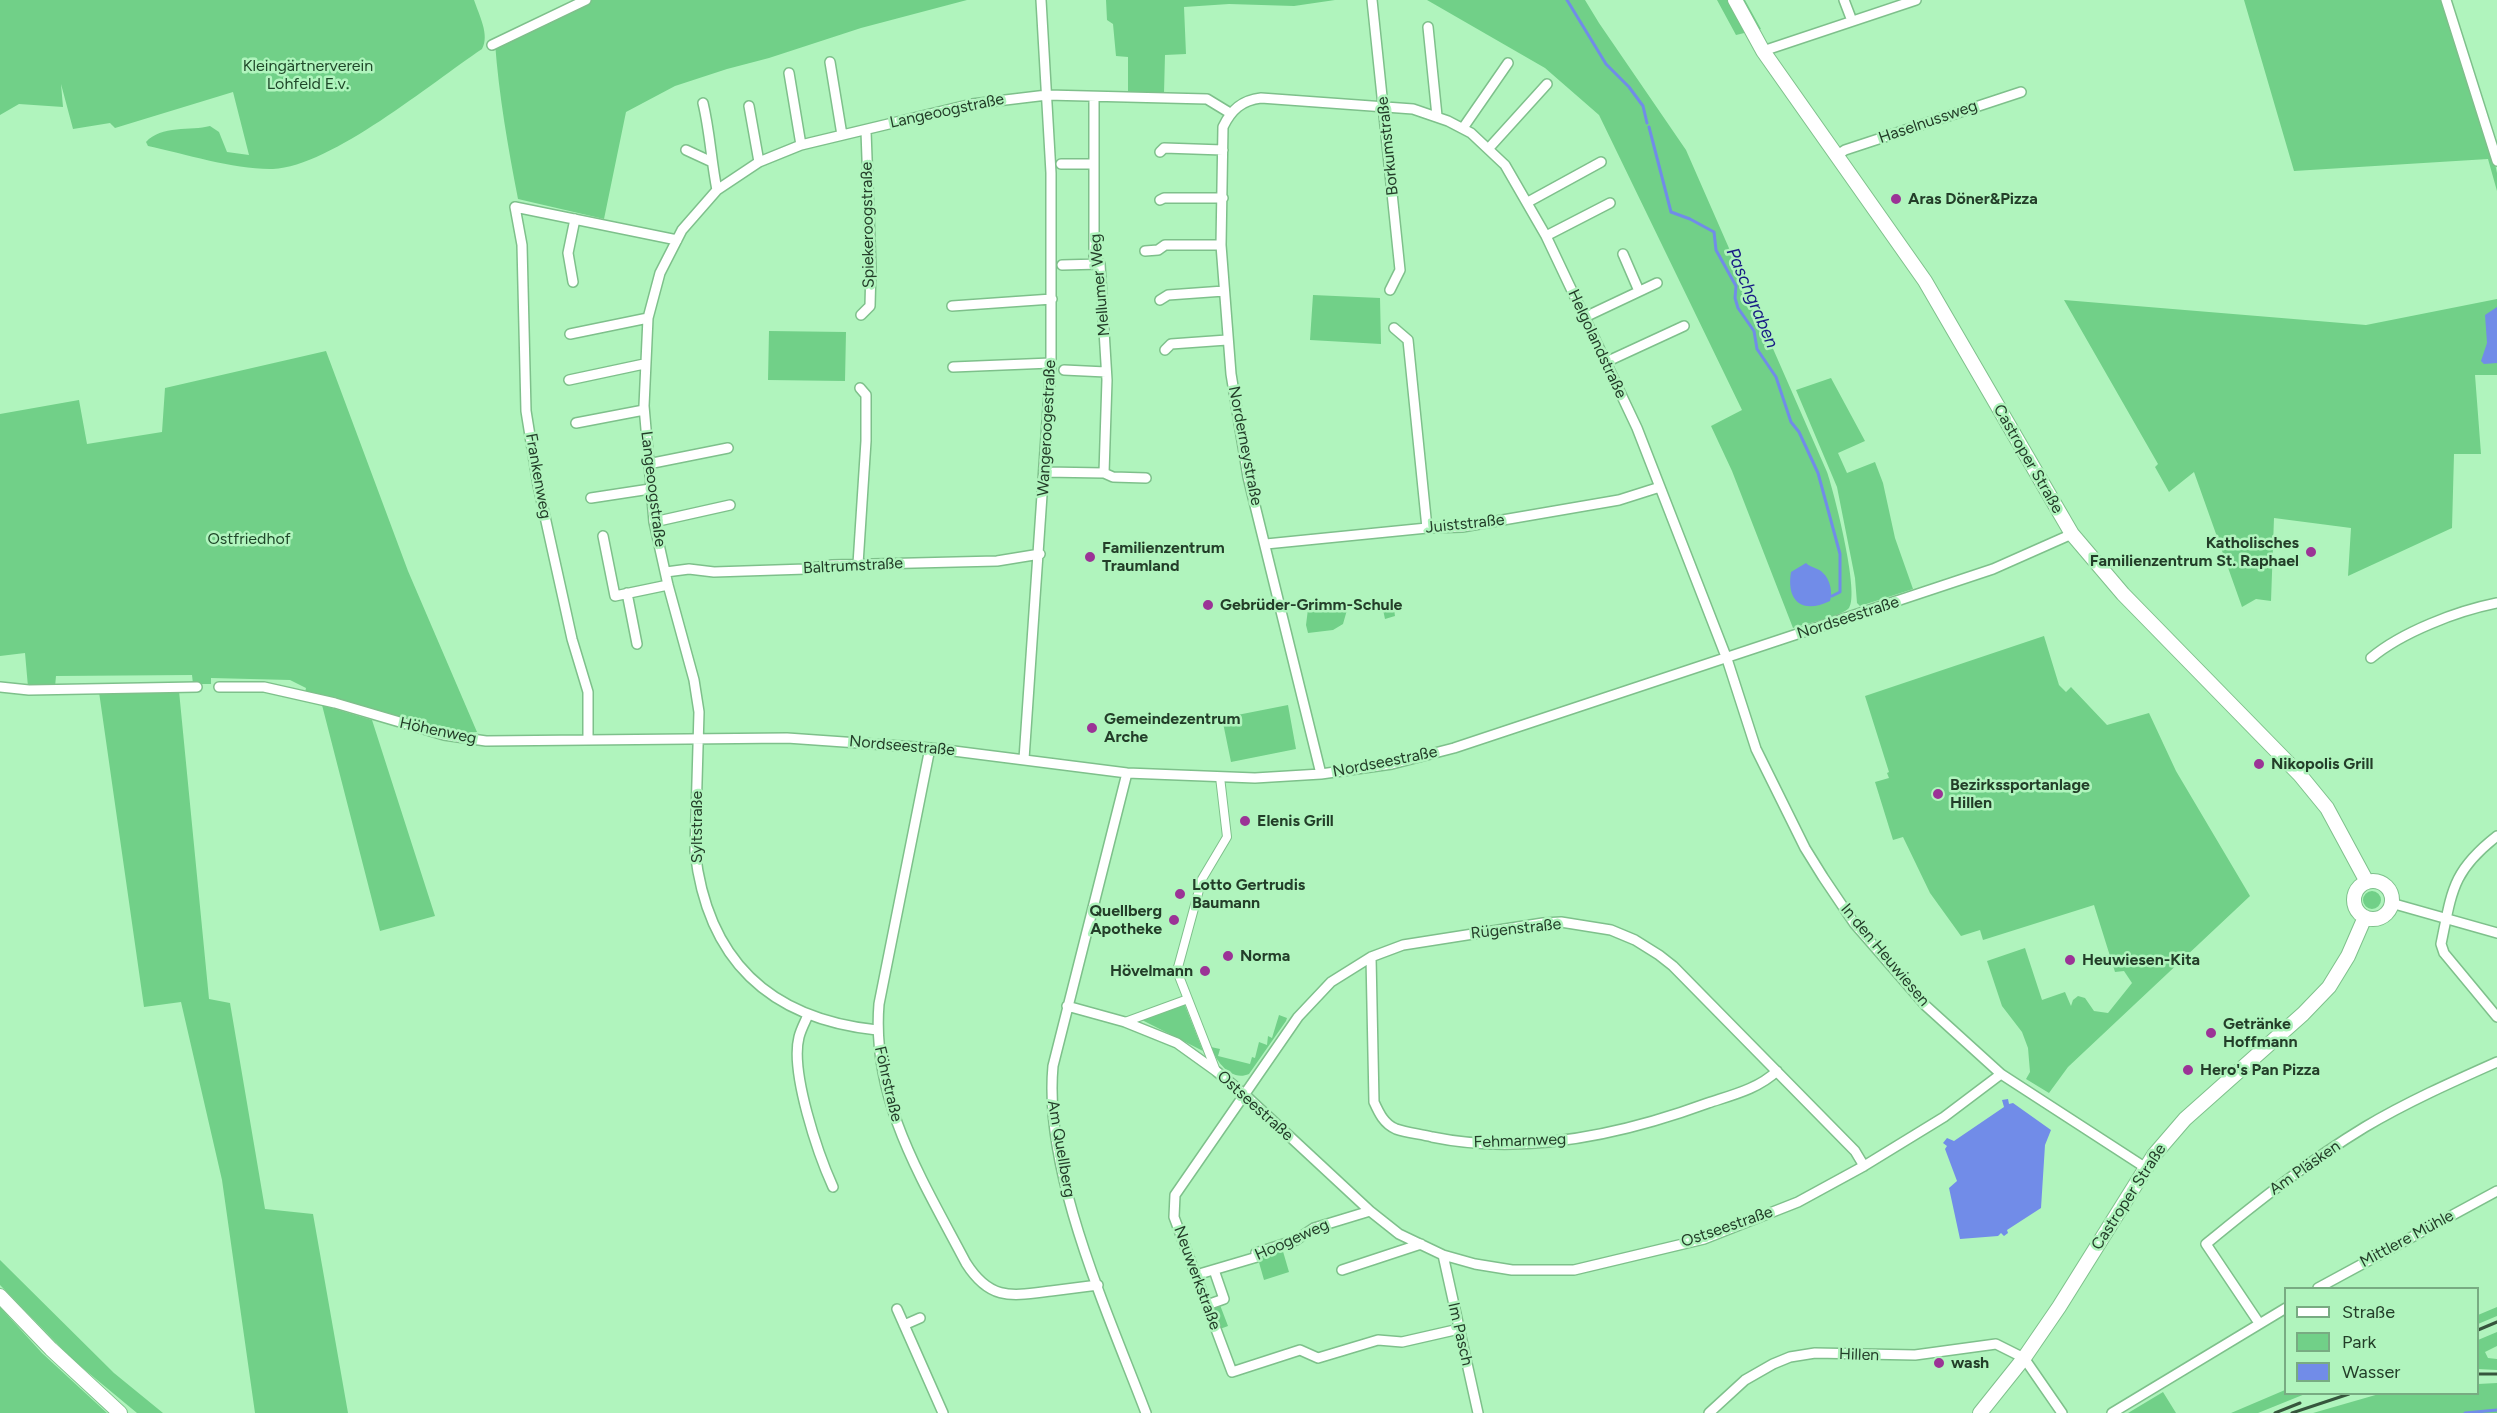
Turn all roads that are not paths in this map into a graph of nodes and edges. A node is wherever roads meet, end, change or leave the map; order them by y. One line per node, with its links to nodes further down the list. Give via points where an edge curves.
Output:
1 (585, 0): 10 (street)
2 (1041, 0): 17 (street, Wangeroogestraße)
3 (1372, 0): 21 (street, Borkumstraße)
4 (1735, 0): 11 (main road, Castroper Straße)
5 (1844, 0): 8 (street)
6 (1916, 0): 8 (street)
7 (2446, 0): 33 (street)
8 (1852, 21): 11 (street)
9 (1428, 27): 23 (street)
10 (492, 45)
11 (1763, 51): 32 (main road, Castroper Straße)
12 (830, 62): 26 (street)
13 (1508, 63): 24 (street)
14 (789, 73): 27 (street)
15 (1547, 84): 28 (street)
16 (2020, 92): 32 (street, Haselnussweg)
17 (1047, 96): 18 (street); 25 (street, Langeoogstraße, via 972,104); 57 (street, Wangeroogestraße)
18 (1094, 97): 22 (street, via 1207,99); 38 (street, Mellumer Weg)
19 (704, 103): 34 (street)
20 (749, 106): 35 (street)
21 (1384, 107): 22 (street, via 1261,98 1249,99); 23 (street, Helgolandstraße); 54 (street, Borkumstraße, via 1400,270)
22 (1230, 113): 30 (street, Norderneystraße, via 1224,127)
23 (1437, 116): 24 (street, Helgolandstraße)
24 (1463, 128): 28 (street, Helgolandstraße)
25 (866, 131): 26 (street, Langeoogstraße); 60 (street, Spiekeroogstraße, via 870,306)
26 (842, 135): 27 (street, Langeoogstraße)
27 (801, 145): 35 (street, Langeoogstraße)
28 (1490, 148): 42 (street, Helgolandstraße)
29 (686, 150): 34 (street)
30 (1223, 150): 31 (street, via 1164,148); 40 (street, Norderneystraße)
31 (1160, 152)
32 (1836, 156): 89 (main road, Castroper Straße, via 1925,281)
33 (2497, 161)
34 (712, 162): 39 (street)
35 (759, 162): 39 (street, Langeoogstraße)
36 (1601, 162): 42 (street)
37 (1061, 164): 38 (street)
38 (1094, 164): 50 (street, Mellumer Weg, via 1094,256)
39 (717, 189): 46 (street, Langeoogstraße)
40 (1223, 198): 41 (street); 47 (street, Norderneystraße)
41 (1160, 201)
42 (1528, 202): 45 (street, Helgolandstraße)
43 (1610, 203): 45 (street)
44 (575, 219): 46 (street); 52 (street, via 568,253); 105 (street, Frankenweg, via 515,207 522,245 526,411 551,546 588,692)
45 (1546, 236): 61 (street, Helgolandstraße)
46 (677, 240): 62 (street, Langeoogstraße, via 660,273)
47 (1221, 245): 48 (street, via 1165,245); 55 (street, Norderneystraße)
48 (1145, 251)
49 (1623, 254): 56 (street)
50 (1100, 264): 51 (street); 73 (street, Mellumer Weg)
51 (1062, 265)
52 (573, 282)
53 (1657, 283): 56 (street)
54 (1390, 290)
55 (1224, 291): 58 (street, via 1168,295); 66 (street, Norderneystraße)
56 (1640, 291): 61 (street)
57 (1052, 299): 59 (street); 69 (street, Wangeroogestraße)
58 (1160, 300)
59 (952, 306)
60 (861, 315)
61 (1585, 317): 68 (street, Helgolandstraße)
62 (648, 318): 65 (street); 70 (street, Langeoogstraße)
63 (1684, 326): 68 (street)
64 (1394, 328): 88 (street, via 1408,340)
65 (570, 334)
66 (1227, 339): 67 (street, via 1171,344); 91 (street, Norderneystraße, via 1248,477)
67 (1165, 350)
68 (1606, 362): 83 (street, Helgolandstraße)
69 (1051, 363): 71 (street); 80 (street, Wangeroogestraße)
70 (644, 364): 74 (street); 76 (street, Langeoogstraße)
71 (953, 367)
72 (1064, 370): 73 (street)
73 (1106, 372): 81 (street, Mellumer Weg)
74 (569, 380)
75 (860, 387): 93 (street, via 866,395 866,441)
76 (644, 410): 77 (street); 79 (street, Langeoogstraße)
77 (576, 423)
78 (728, 448): 79 (street)
79 (648, 464): 84 (street, Langeoogstraße)
80 (1045, 472): 81 (street); 92 (street, Wangeroogestraße)
81 (1104, 473): 82 (street)
82 (1146, 478)
83 (1660, 487): 88 (street, Juiststraße, via 1618,500 1462,527); 100 (street, Helgolandstraße)
84 (650, 489): 85 (street); 87 (street, Langeoogstraße)
85 (591, 498)
86 (730, 505): 87 (street)
87 (654, 522): 94 (street, Langeoogstraße)
88 (1427, 528): 91 (street, Juiststraße)
89 (2072, 534): 100 (street, Nordseestraße, via 1993,569); 112 (main road, Castroper Straße, via 2123,594 2300,775 2327,808)
90 (603, 536): 96 (street, via 615,596)
91 (1266, 544): 109 (street, Norderneystraße)
92 (1040, 554): 93 (street, Baltrumstraße, via 997,561); 107 (street, Wangeroogestraße)
93 (858, 564): 94 (street, Baltrumstraße)
94 (666, 572): 95 (street, Langeoogstraße)
95 (668, 585): 96 (street); 104 (street, Langeoogstraße, via 694,680)
96 (627, 593): 98 (street)
97 (2497, 603): 99 (street, via 2453,615)
98 (637, 644)
99 (2371, 658)
100 (1727, 659): 109 (street, Nordseestraße, via 1454,748 1400,762); 127 (street, In den Heuwiesen, via 1756,749 1823,878 1854,922 1926,1006)
101 (0, 687): 102 (street)
102 (197, 687)
103 (219, 687): 105 (street, Höhenweg, via 264,687 335,703 434,733 474,740)
104 (699, 739): 105 (street, Höhenweg); 106 (street, Nordseestraße, via 787,738); 120 (street, Syltstraße, via 695,851 707,911 730,956 744,971)
105 (588, 740)
106 (930, 747): 107 (street, Nordseestraße); 123 (street, Föhrstraße)
107 (1024, 759): 108 (street, Nordseestraße)
108 (1127, 773): 110 (street, Nordseestraße); 119 (street, Am Quellberg)
109 (1321, 774): 110 (street, Nordseestraße)
110 (1220, 777): 118 (street, via 1227,837 1202,879 1177,971)
111 (2497, 836): 115 (street, via 2469,859 2455,882)
112 (2367, 882): 113 (main road, Castroper Straße, via 2378,882 2387,888); 114 (main road, via 2358,888 2354,899 2356,909)
113 (2391, 903): 114 (main road, via 2381,917); 115 (street)
114 (2365, 917): 130 (main road, Castroper Straße, via 2348,956 2328,987 2185,1119)
115 (2445, 918): 116 (street); 121 (street, via 2441,944 2444,952)
116 (2497, 933)
117 (1371, 957): 126 (street, Rügenstraße, via 1426,940 1543,923 1611,930 1636,941 1673,966); 126 (street, Fehmarnweg, via 1374,1102 1382,1119 1396,1129 1461,1143 1516,1144 1586,1138 1698,1107 1764,1083); 128 (street, Rügenstraße, via 1331,982 1310,1002)
118 (1188, 999): 122 (street); 125 (street)
119 (1067, 1006): 122 (street, Ostseestraße); 139 (street, Am Quellberg, via 1053,1066 1051,1105 1073,1212)
120 (808, 1015): 123 (street, Syltstraße); 131 (street, via 799,1037 798,1072)
121 (2497, 1017)
122 (1125, 1022): 125 (street, Ostseestraße, via 1177,1043)
123 (877, 1030): 139 (street, Föhrstraße, via 883,1079 899,1132 974,1276 995,1292 1018,1295)
124 (2497, 1062): 146 (street, Am Pläsken, via 2366,1126 2255,1203 2206,1244)
125 (1216, 1071): 128 (street, Ostseestraße)
126 (1777, 1071): 129 (street, Rügenstraße, via 1855,1151)
127 (2001, 1074): 129 (street, Ostseestraße, via 1944,1117); 130 (street, In den Heuwiesen)
128 (1244, 1094): 133 (street, Ostseestraße); 138 (street, Neuwerkstraße, via 1175,1195 1174,1217)
129 (1864, 1166): 135 (street, Ostseestraße, via 1798,1202 1704,1239 1574,1270 1512,1270)
130 (2146, 1168): 149 (main road, Castroper Straße)
131 (833, 1187)
132 (2497, 1191): 140 (street, Mittlere Mühle)
133 (1370, 1211): 134 (street, Ostseestraße, via 1399,1234); 136 (street, Hoogeweg, via 1314,1228 1296,1240 1256,1253 1257,1257)
134 (1421, 1244): 135 (street, Ostseestraße); 137 (street)
135 (1443, 1255): 148 (street, Im Pasch)
136 (1214, 1270): 138 (street, Hoogeweg); 142 (street, via 1224,1299)
137 (1342, 1270)
138 (1196, 1275): 142 (street, Neuwerkstraße)
139 (1098, 1285): 152 (street, Am Quellberg)
140 (2320, 1287)
141 (0, 1296): 150 (main road)
142 (1207, 1305): 148 (street, Neuwerkstraße, via 1232,1372 1300,1350 1318,1358 1378,1341 1402,1342)
143 (897, 1309): 147 (street)
144 (2284, 1309): 146 (street)
145 (920, 1318): 147 (street)
146 (2259, 1323): 157 (street)
147 (904, 1325): 151 (street)
148 (1459, 1329): 153 (street, Im Pasch)
149 (2024, 1358): 154 (street, Hillen, via 1996,1344 1915,1355 1815,1353 1773,1364 1745,1380); 155 (main road, Castroper Straße); 156 (street)
150 (120, 1413)
151 (943, 1413)
152 (1146, 1413)
153 (1478, 1413)
154 (1709, 1413)
155 (1980, 1413)
156 (2062, 1413)
157 (2112, 1413)

